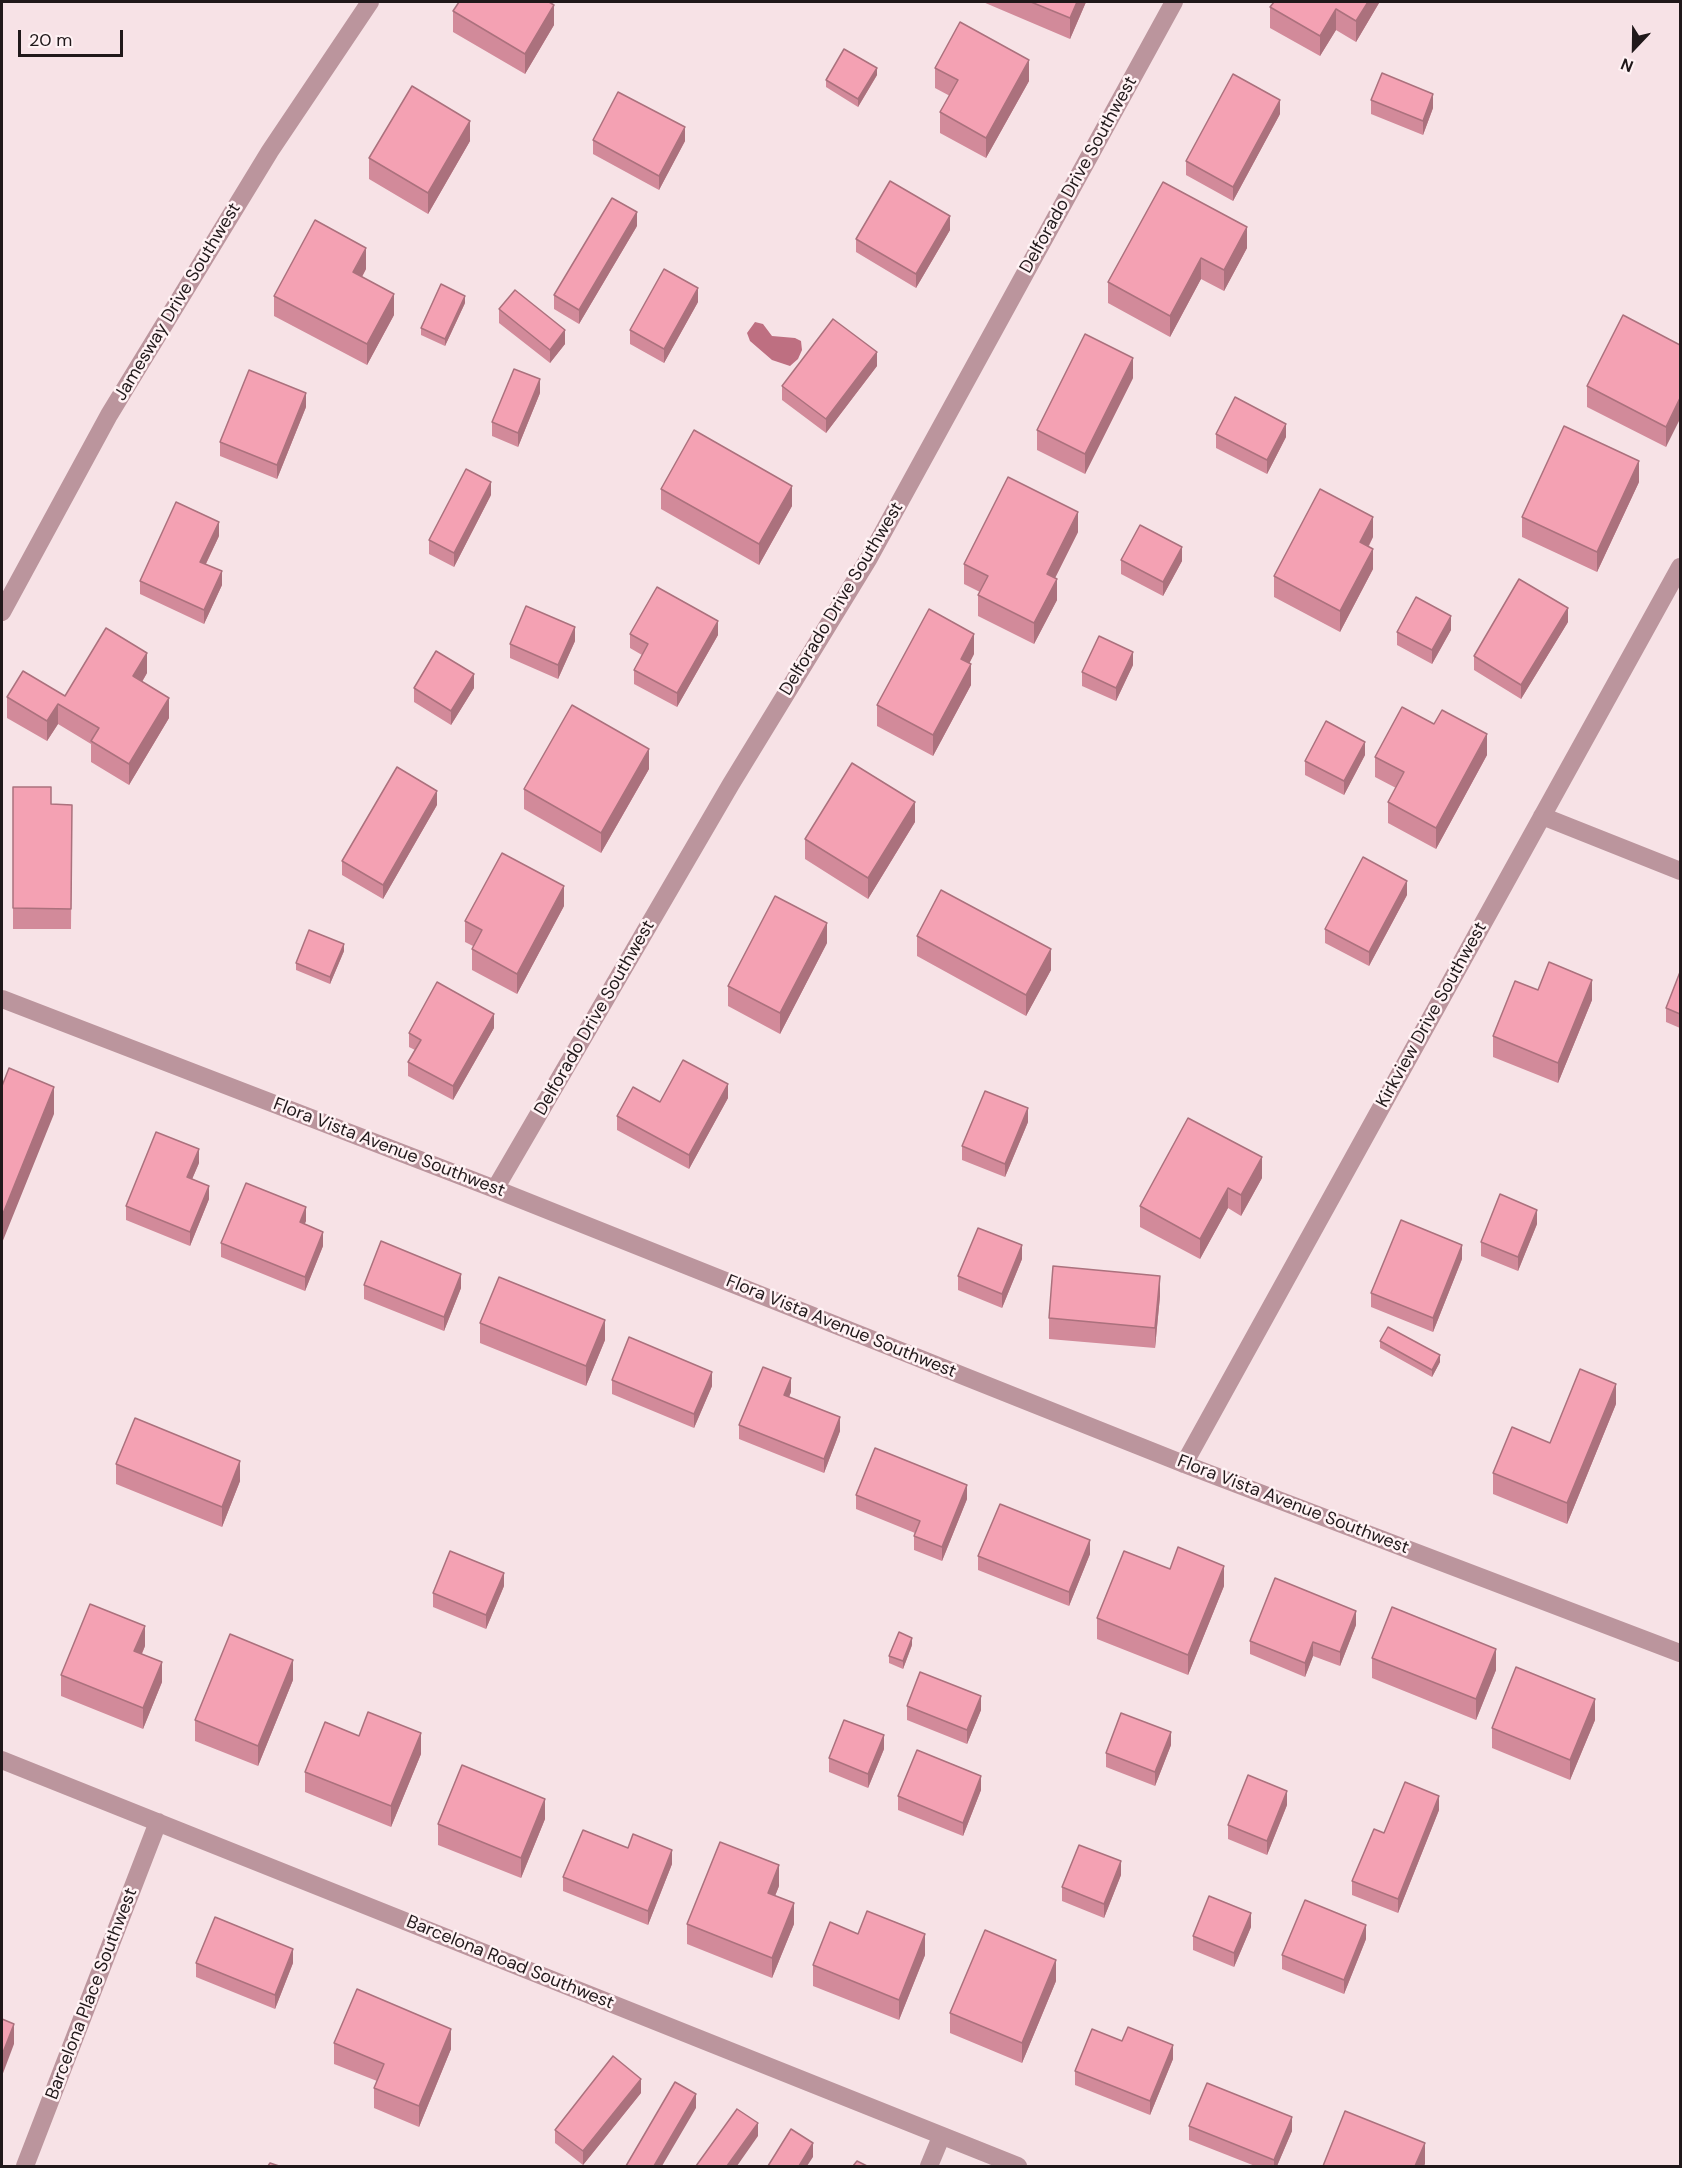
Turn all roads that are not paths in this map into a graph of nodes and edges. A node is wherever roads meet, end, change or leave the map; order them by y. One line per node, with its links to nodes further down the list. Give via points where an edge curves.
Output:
1 (370, 2): 4 (street, Jamesway Drive Southwest, via 270,151 109,415)
2 (1174, 2): 8 (street, Delforado Drive Southwest, via 869,558 731,784)
3 (1680, 567): 5 (street, Kirkview Drive Southwest)
4 (2, 612)
5 (1542, 816): 6 (street); 9 (street, Kirkview Drive Southwest)
6 (1680, 871)
7 (2, 999): 8 (street, Flora Vista Avenue Southwest)
8 (495, 1189): 9 (street, Flora Vista Avenue Southwest)
9 (1184, 1464): 10 (street, Flora Vista Avenue Southwest)
10 (1680, 1653)
11 (2, 1760): 12 (street, Barcelona Road Southwest)
12 (158, 1822): 13 (street, Barcelona Road Southwest); 14 (street, Barcelona Place Southwest)
13 (941, 2137): 15 (street); 16 (street, Barcelona Road Southwest)
14 (26, 2166)
15 (929, 2166)
16 (1018, 2166)

